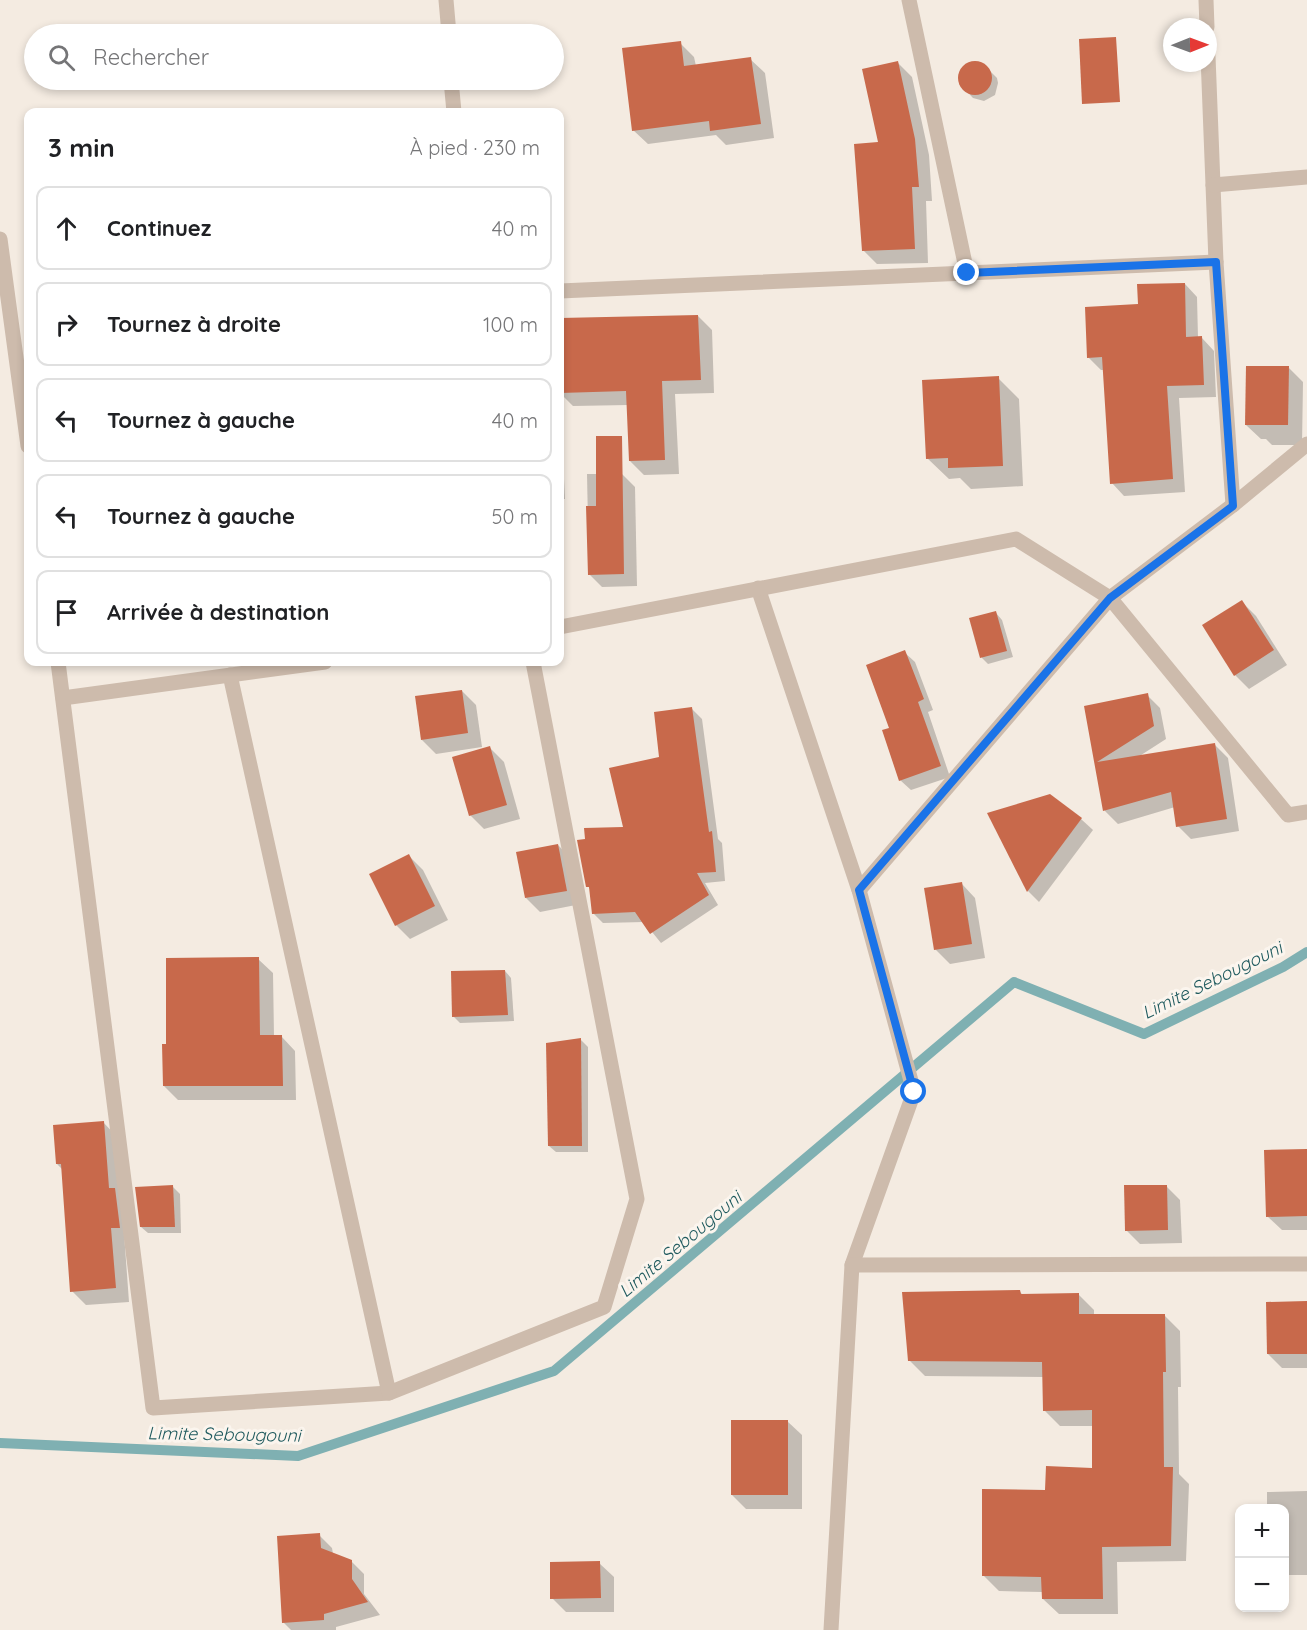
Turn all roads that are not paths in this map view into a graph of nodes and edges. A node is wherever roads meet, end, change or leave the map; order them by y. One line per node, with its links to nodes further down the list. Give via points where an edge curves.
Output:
1 (446, 0): 5 (street)
2 (909, 0): 13 (street)
3 (1206, 0): 4 (street)
4 (1207, 18)
5 (447, 24)
6 (1209, 72): 10 (street)
7 (453, 90): 8 (street)
8 (454, 108)
9 (1307, 177): 10 (street)
10 (1213, 185): 12 (street)
11 (0, 239): 15 (street)
12 (1216, 262): 13 (street); 17 (street)
13 (967, 273): 14 (street)
14 (564, 291)
15 (24, 416)
16 (1307, 444): 17 (street)
17 (1233, 506): 19 (street)
18 (758, 588): 19 (street, via 1016,539); 20 (street); 27 (street)
19 (1110, 598): 26 (street, via 1288,815); 27 (street)
20 (564, 626)
21 (59, 666): 25 (street)
22 (296, 666): 24 (street)
23 (534, 666): 30 (street, via 637,1199 604,1307)
24 (230, 675): 25 (street); 30 (street)
25 (63, 698): 30 (street, via 153,1408)
26 (1307, 812)
27 (859, 890): 29 (street, via 914,1092)
28 (1307, 1264): 29 (street)
29 (852, 1265): 31 (street)
30 (389, 1393)
31 (831, 1630)

